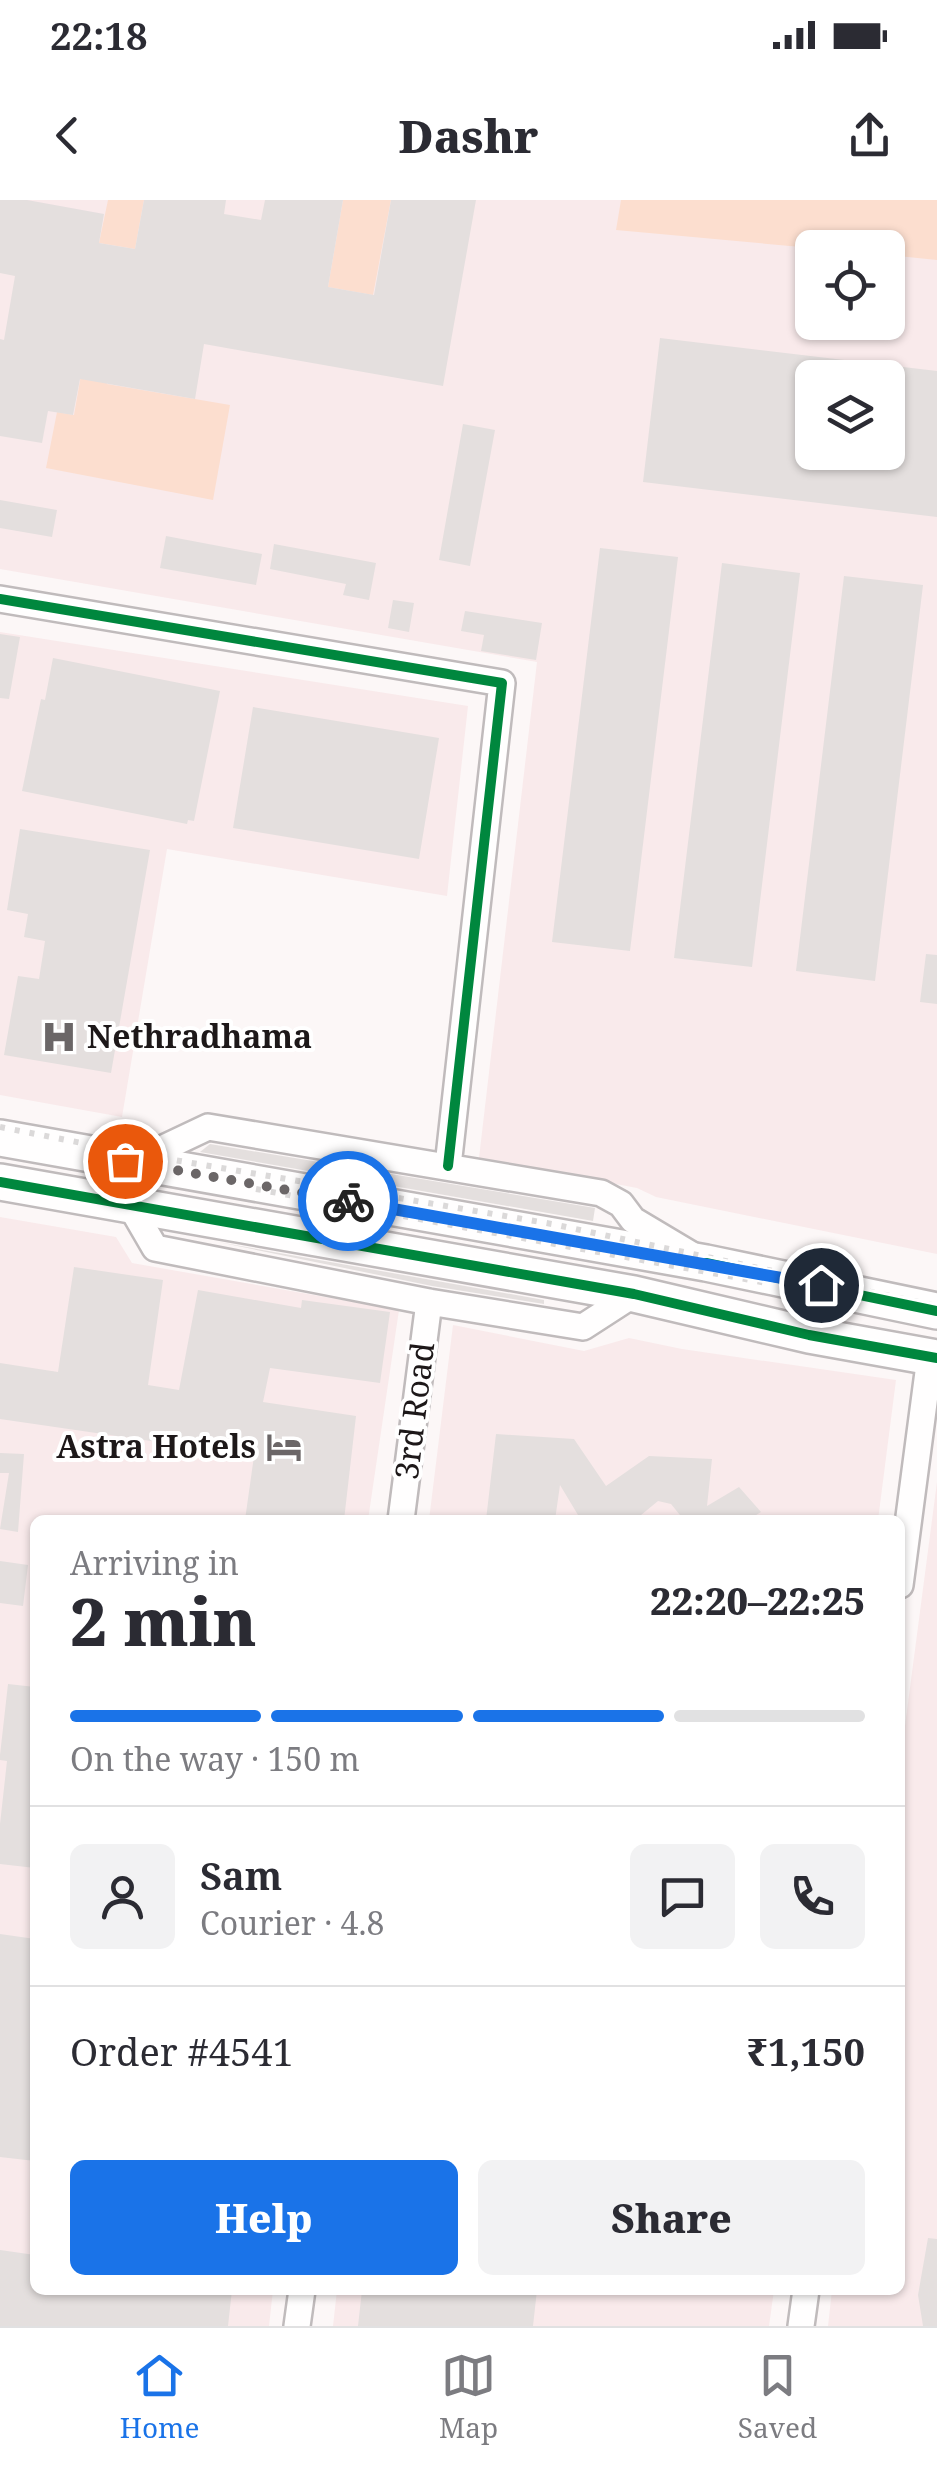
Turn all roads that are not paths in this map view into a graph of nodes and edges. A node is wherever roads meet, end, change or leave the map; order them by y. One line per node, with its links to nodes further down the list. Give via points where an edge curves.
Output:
1 (0, 599): 3 (street, via 502,682)
2 (0, 1137): 3 (street, via 28,1128 153,1153 208,1127); 6 (main road)
3 (448, 1166): 6 (street, via 601,1193 632,1220)
4 (0, 1182): 5 (main road)
5 (130, 1205): 7 (main road); 8 (street, via 155,1248)
6 (706, 1263): 9 (main road)
7 (634, 1294): 8 (street, via 583,1327); 10 (main road)
8 (429, 1302): 11 (street, 3rd Road)
9 (937, 1312)
10 (934, 1357): 12 (street)
11 (402, 1515)
12 (905, 1551)
13 (301, 2295): 15 (street)
14 (805, 2295): 16 (street)
15 (298, 2326)
16 (801, 2326)

